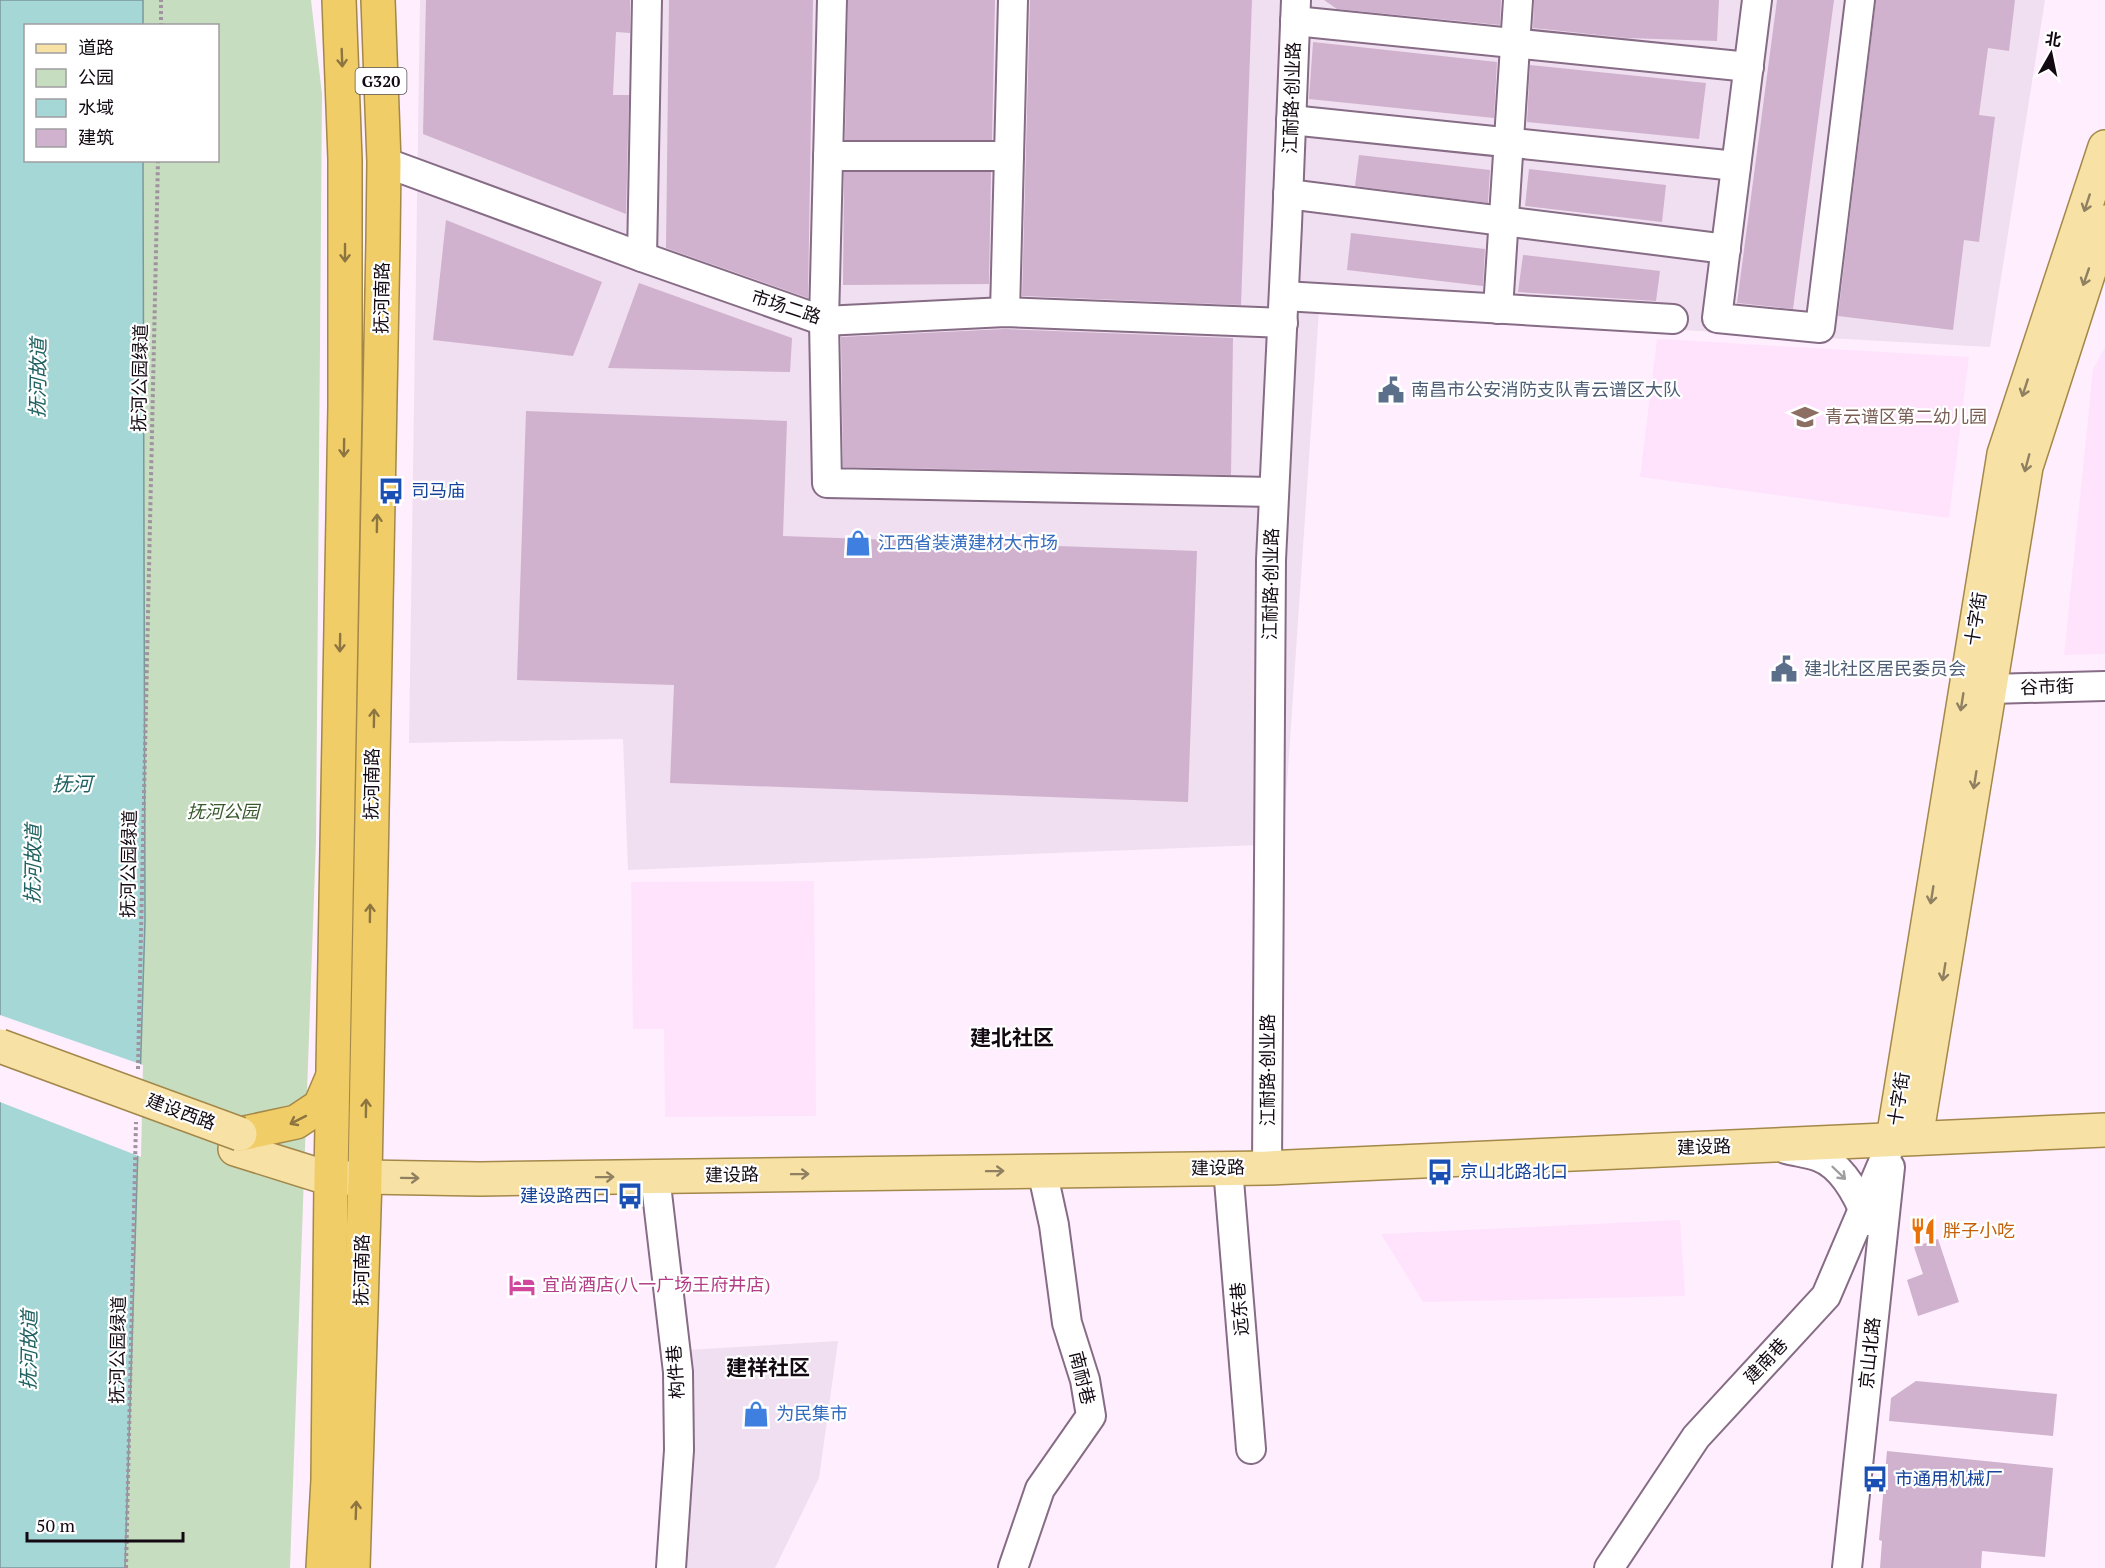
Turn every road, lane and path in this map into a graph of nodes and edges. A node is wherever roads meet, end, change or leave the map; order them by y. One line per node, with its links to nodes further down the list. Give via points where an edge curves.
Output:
1 (161, 0): 11 (path)
2 (339, 0): 37 (highway, 抚河南路, one-way to 37, via 345,159 345,394)
3 (378, 0): 20 (highway, 抚河南路 / G320)
4 (647, 0): 26 (street)
5 (832, 0): 17 (street)
6 (1013, 0): 18 (street)
7 (1518, 0): 12 (street)
8 (1757, 0): 13 (street)
9 (1860, 0): 25 (street, via 1820,328 1717,318)
10 (1296, 10): 12 (street); 14 (street, 江耐路·创业路)
11 (161, 24)
12 (1515, 43): 13 (street); 15 (street)
13 (1749, 67): 21 (street)
14 (1291, 120): 15 (street); 22 (street, 江耐路·创业路)
15 (1509, 142): 21 (street); 23 (street)
16 (2105, 147): 41 (main road, 十字街, one-way to 41, via 2004,454)
17 (828, 156): 18 (street); 31 (street)
18 (1009, 156): 29 (street)
19 (158, 162): 38 (path, 抚河公园绿道)
20 (384, 162): 26 (street, 市场二路); 48 (highway, 抚河南路, one-way to 20)
21 (1736, 166): 25 (street)
22 (1288, 194): 23 (street); 27 (street, 江耐路·创业路)
23 (1504, 221): 25 (street); 28 (street)
24 (2105, 222): 34 (main road, 十字街, one-way to 34, via 2026,467)
25 (1726, 249)
26 (642, 257): 31 (street, 市场二路)
27 (1283, 309): 28 (street, 市场二路); 29 (street, 市场二路); 32 (street, 江耐路·创业路)
28 (1498, 309): 30 (street, 市场二路)
29 (1005, 312): 31 (street, 市场二路)
30 (1673, 319)
31 (824, 321): 32 (street, via 827,483)
32 (1274, 492): 45 (street, 江耐路·创业路, via 1270,560)
33 (2105, 686): 34 (street, 谷市街)
34 (1990, 689): 41 (main road, 十字街, one-way to 41)
35 (0, 1046): 42 (main road, 建设西路, bridge)
36 (0, 1062): 42 (main road, 建设西路)
37 (332, 1076): 42 (highway, one-way to 42, via 320,1106 296,1122); 46 (highway, 抚河南路)
38 (137, 1079)
39 (136, 1115): 53 (path, 抚河公园绿道)
40 (2105, 1130): 41 (main road, 建设路)
41 (1905, 1138): 43 (main road, 建设路); 50 (street, 建南巷); 51 (street, 京山北路)
42 (238, 1142): 46 (main road, 建设西路)
43 (1767, 1144): 45 (main road, 建设路); 50 (street, one-way to 50, via 1821,1158 1843,1175)
44 (1228, 1168): 45 (main road, 建设路); 47 (main road, 建设路); 52 (street, 远东巷)
45 (1267, 1168)
46 (331, 1170): 48 (main road, 建设西路); 54 (highway, 抚河南路, via 328,1480)
47 (1042, 1170): 49 (main road, 建设路, one-way to 47); 57 (street, 南耐巷, via 1067,1323 1085,1380 1091,1416 1040,1489)
48 (365, 1172): 49 (main road, 建设路, one-way to 49, via 480,1179); 55 (highway, 抚河南路, one-way to 48)
49 (655, 1176): 56 (street, 构件巷, via 678,1372 679,1450)
50 (1863, 1208): 51 (street); 58 (street, 建南巷, via 1826,1296 1696,1437)
51 (1880, 1257): 59 (street, 京山北路)
52 (1251, 1449)
53 (126, 1568)
54 (323, 1568)
55 (353, 1568)
56 (671, 1568)
57 (1012, 1568)
58 (1609, 1568)
59 (1847, 1568)

